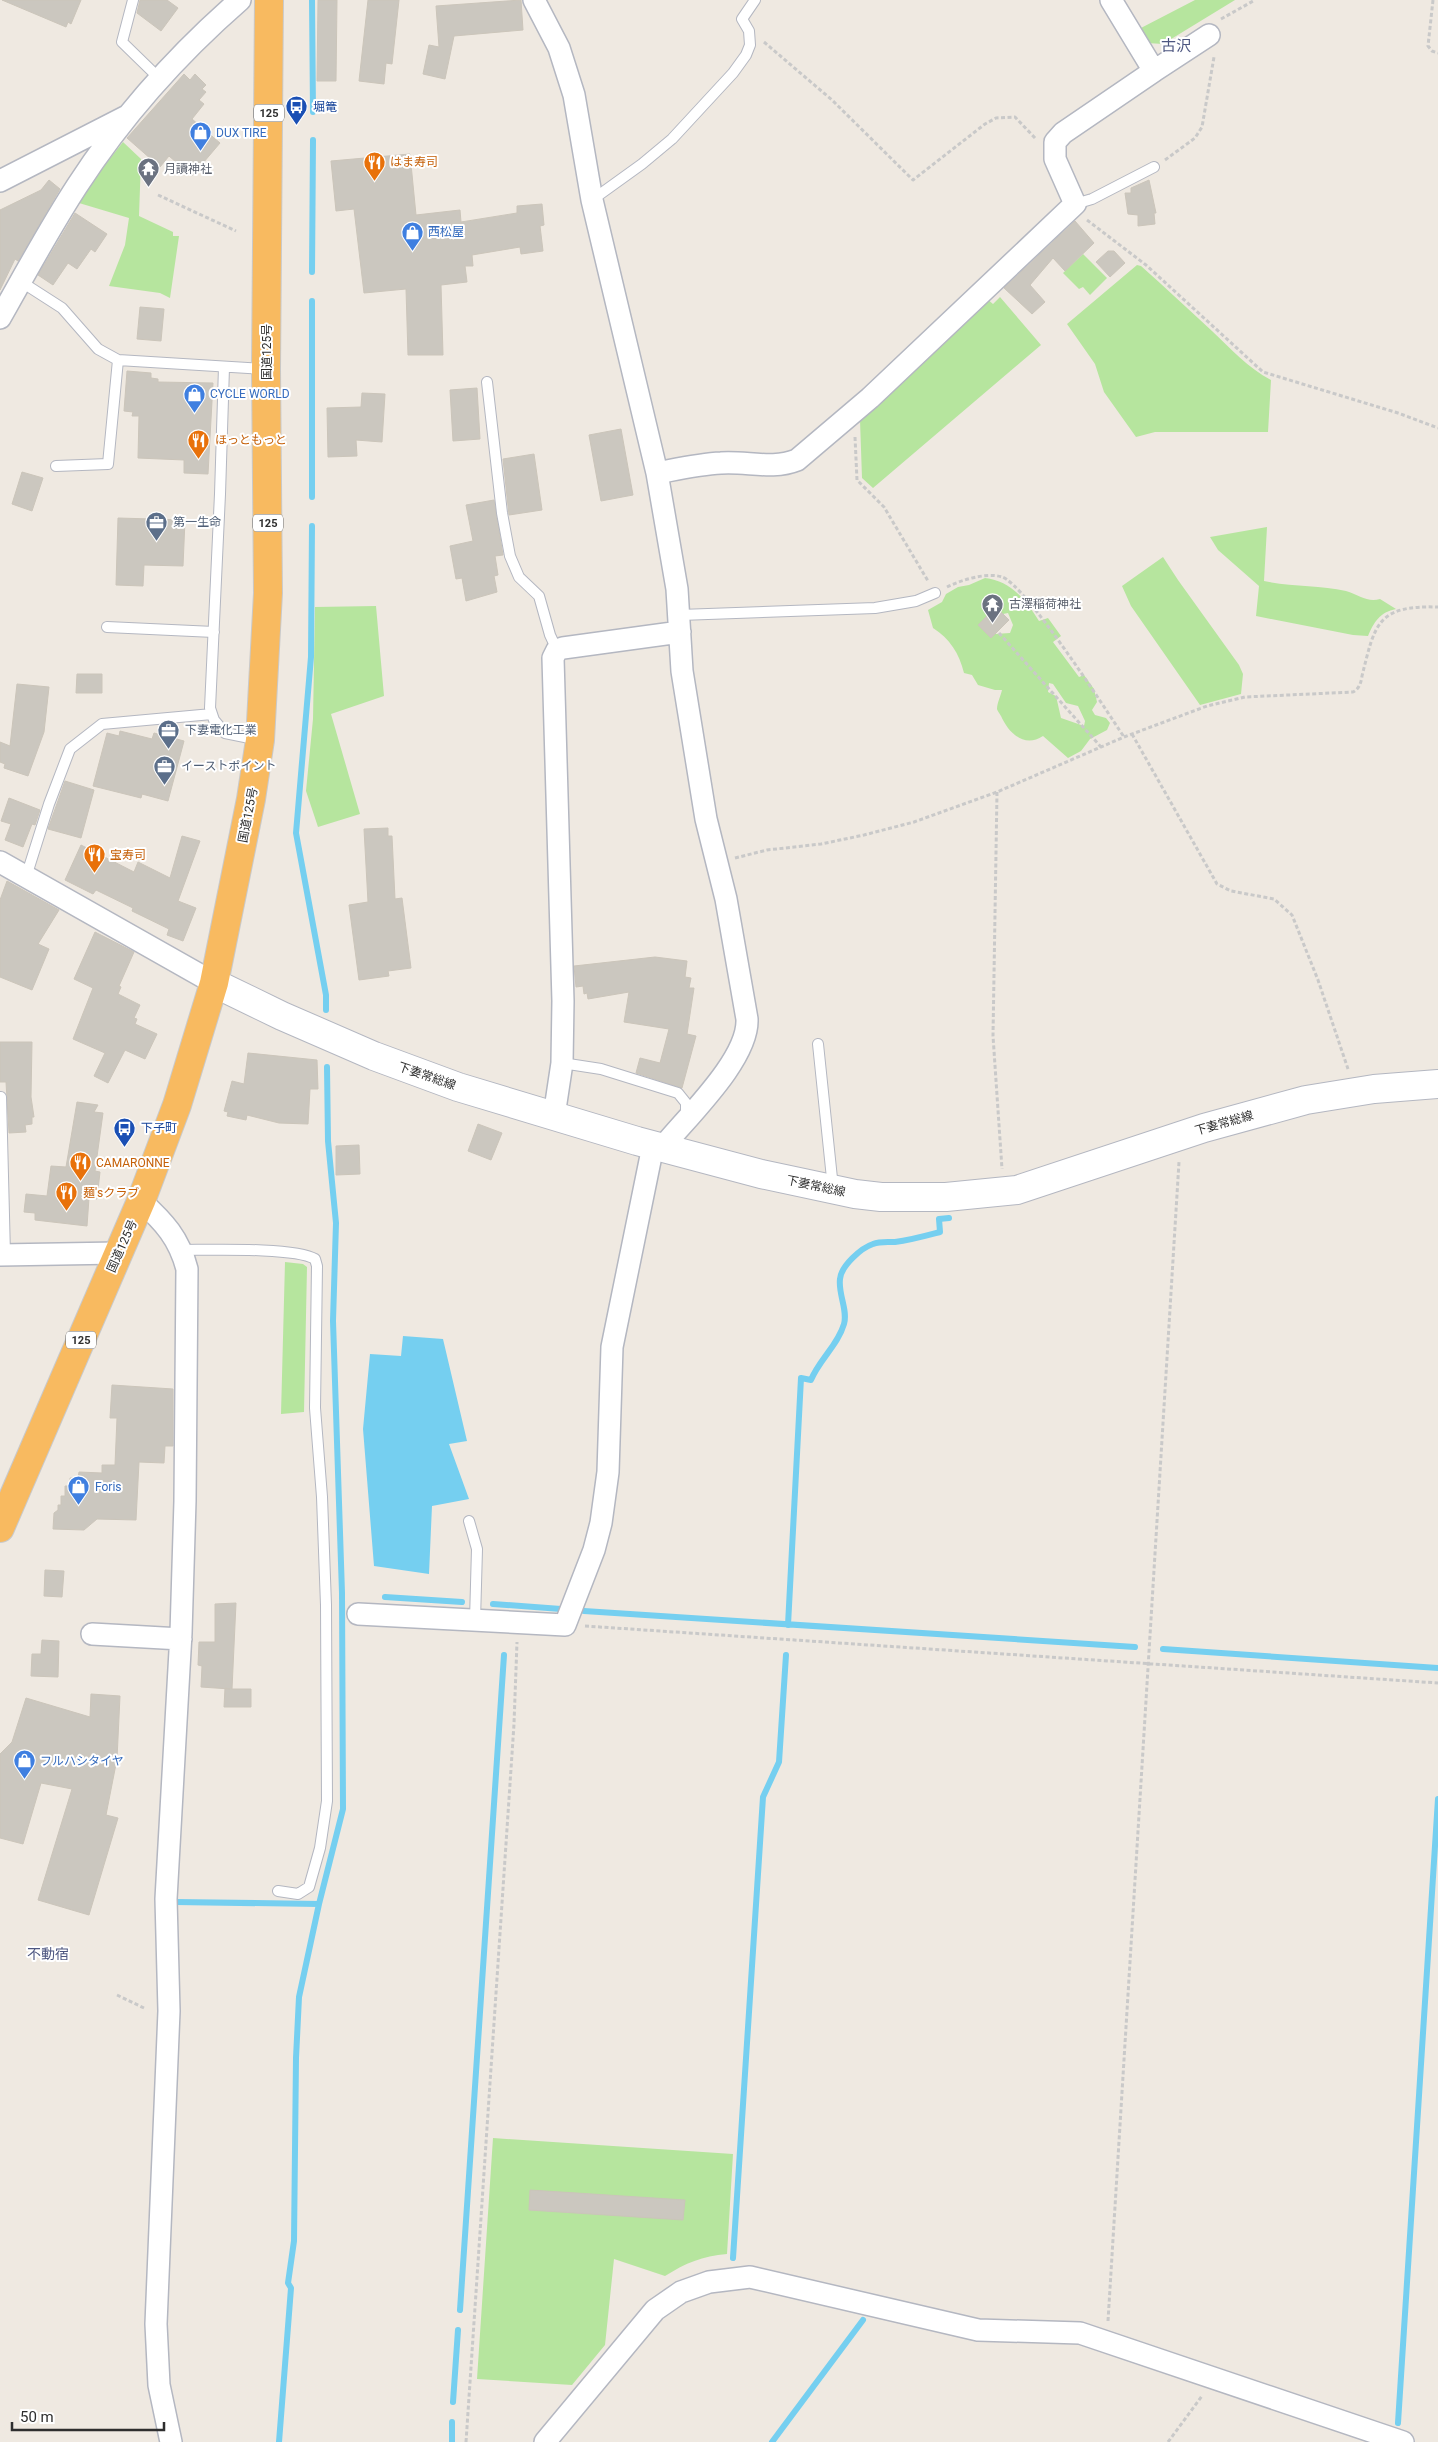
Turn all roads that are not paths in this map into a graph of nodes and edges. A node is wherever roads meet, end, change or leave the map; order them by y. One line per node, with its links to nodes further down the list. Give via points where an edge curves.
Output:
1 (133, 0): 9 (lane, via 122,42)
2 (240, 0): 9 (street)
3 (269, 0): 19 (highway, 国道125号 / 125)
4 (534, 0): 13 (street, via 559,48 574,95)
5 (755, 0): 13 (lane, via 742,20 749,31 750,45 732,73 672,139)
6 (1111, 0): 8 (street)
7 (1211, 32): 8 (street)
8 (1154, 71): 14 (street, via 1063,133 1055,142 1054,151)
9 (161, 80): 10 (street)
10 (129, 115): 12 (street); 15 (street, via 77,185)
11 (1154, 167): 14 (lane, via 1092,199)
12 (0, 181)
13 (592, 200): 22 (street)
14 (1075, 204): 22 (street, via 807,452 787,464 722,463)
15 (20, 281): 16 (street); 17 (lane, via 62,308 98,349)
16 (0, 318)
17 (118, 360): 18 (lane); 21 (lane, via 108,464)
18 (224, 367): 19 (lane); 26 (lane)
19 (266, 369): 29 (highway, 国道125号 / 125, via 268,593)
20 (487, 382): 27 (lane, via 510,556 519,577 539,596)
21 (56, 466)
22 (656, 472): 24 (street)
23 (935, 593): 24 (lane, via 916,601 875,608)
24 (680, 623): 27 (street); 38 (street, via 682,671 706,819 728,908 748,1031 722,1076)
25 (107, 627): 26 (lane)
26 (214, 632): 28 (lane)
27 (557, 650): 34 (street, via 552,666 562,937)
28 (212, 714): 29 (lane, via 225,733); 31 (lane, via 102,724 70,749)
29 (260, 740): 32 (highway, 国道125号 / 125)
30 (0, 862): 31 (street)
31 (26, 877): 32 (street)
32 (214, 983): 37 (main road, 下妻常総線, via 403,1068); 41 (highway, 国道125号 / 125, via 177,1105)
33 (818, 1044): 40 (lane)
34 (562, 1063): 37 (street); 38 (lane, via 601,1069 678,1093 686,1103)
35 (1438, 1084): 40 (main road, 下妻常総線, via 1354,1091 1306,1100 1180,1136 1017,1190 910,1198)
36 (1, 1097): 44 (lane)
37 (554, 1116): 39 (main road, 下妻常総線)
38 (686, 1119): 39 (street)
39 (658, 1147): 40 (main road, 下妻常総線); 48 (street, via 612,1346 608,1472 601,1523 588,1567 565,1625)
40 (833, 1190)
41 (141, 1201): 42 (street, via 165,1223); 43 (highway, 国道125号 / 125)
42 (182, 1250): 50 (street, via 187,1270 187,1426); 51 (lane, via 289,1253 311,1256 317,1266 315,1408 326,1605 327,1801 320,1848 309,1887 298,1894)
43 (118, 1253): 44 (street); 46 (highway, 国道125号 / 125)
44 (2, 1255)
45 (469, 1521): 48 (lane, via 477,1549)
46 (0, 1528)
47 (358, 1614): 48 (street)
48 (475, 1620)
49 (92, 1634): 50 (street)
50 (181, 1639): 52 (street, via 166,1899 169,2011 156,2324 159,2385)
51 (278, 1891)
52 (172, 2442)
53 (545, 2442): 54 (street, via 655,2310 681,2292 709,2282 750,2277 978,2330 1080,2332)
54 (1403, 2442)

